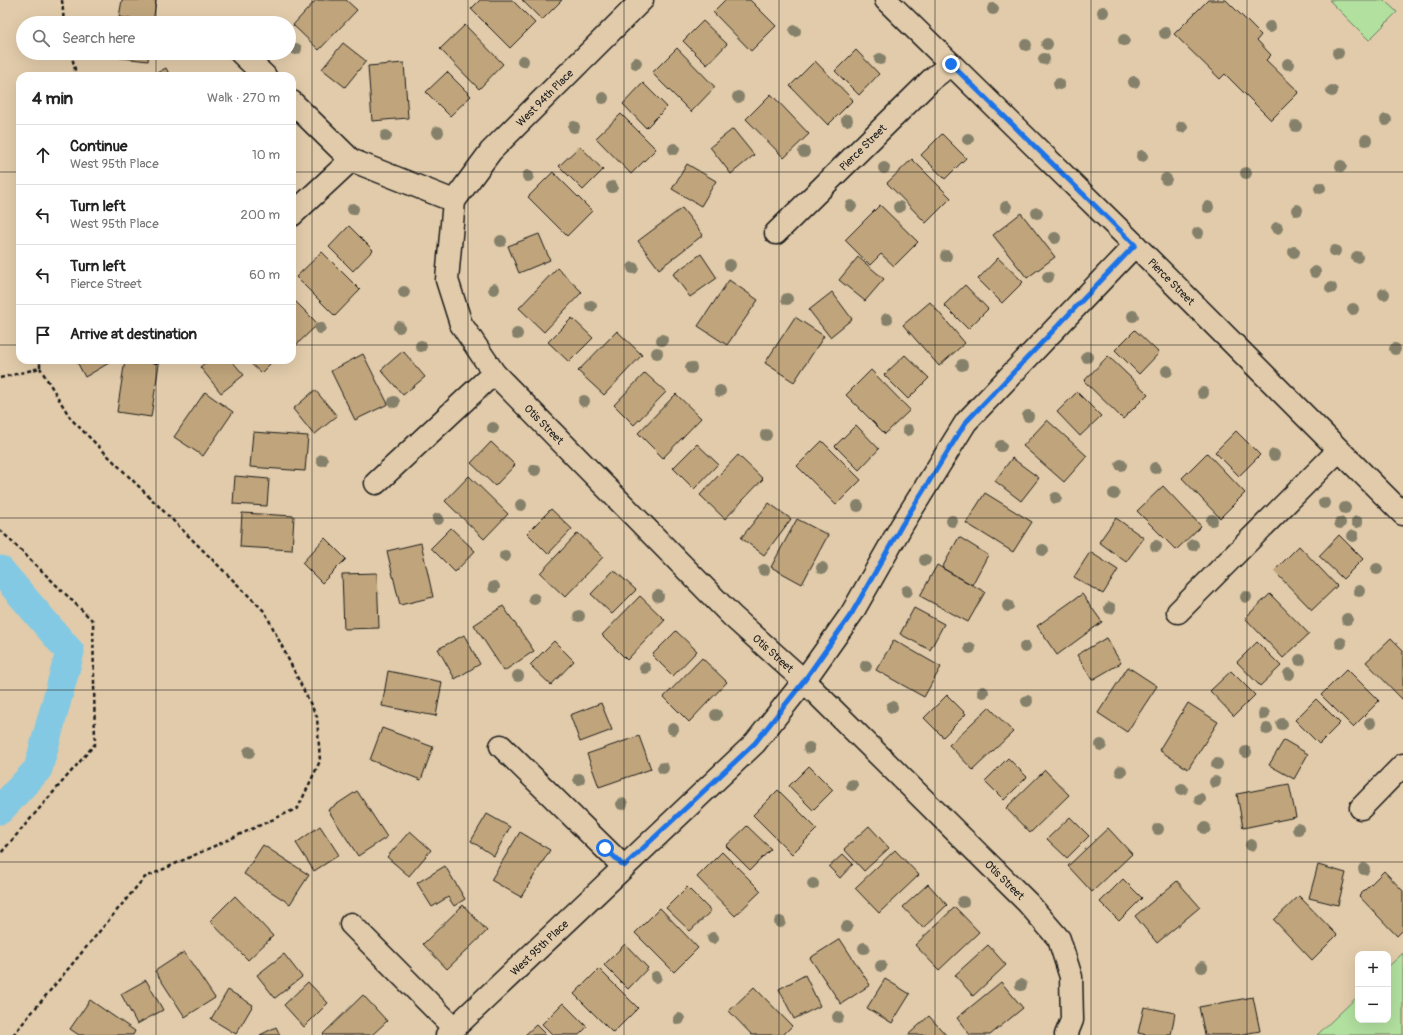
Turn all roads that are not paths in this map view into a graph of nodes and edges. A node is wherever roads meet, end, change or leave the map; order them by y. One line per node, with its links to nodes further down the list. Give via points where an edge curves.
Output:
1 (642, 0): 8 (street, West 94th Place, via 491,151)
2 (886, 0): 4 (street, Pierce Street)
3 (248, 60): 5 (street)
4 (951, 64): 10 (street, Pierce Street, via 932,79); 11 (street, Pierce Street)
5 (261, 72)
6 (296, 106): 7 (street)
7 (351, 160): 8 (street); 9 (street)
8 (454, 201): 12 (street, Otis Street, via 447,280 461,324)
9 (296, 211)
10 (776, 233)
11 (1135, 245): 13 (street, Pierce Street); 17 (street, West 95th Place, via 966,422 902,525 852,613)
12 (494, 372): 14 (street); 17 (street, Otis Street, via 732,616)
13 (1339, 450): 15 (street, Pierce Street); 16 (street)
14 (376, 483)
15 (1403, 514)
16 (1178, 612)
17 (804, 681): 21 (street, West 95th Place, via 755,743); 24 (street, Otis Street, via 1028,903 1059,939 1071,976 1072,1020)
18 (501, 746): 21 (street)
19 (1403, 765): 20 (street)
20 (1361, 808)
21 (624, 866): 23 (street, West 95th Place)
22 (352, 924): 23 (street, West 95th Place)
23 (450, 1032)
24 (1066, 1035)

